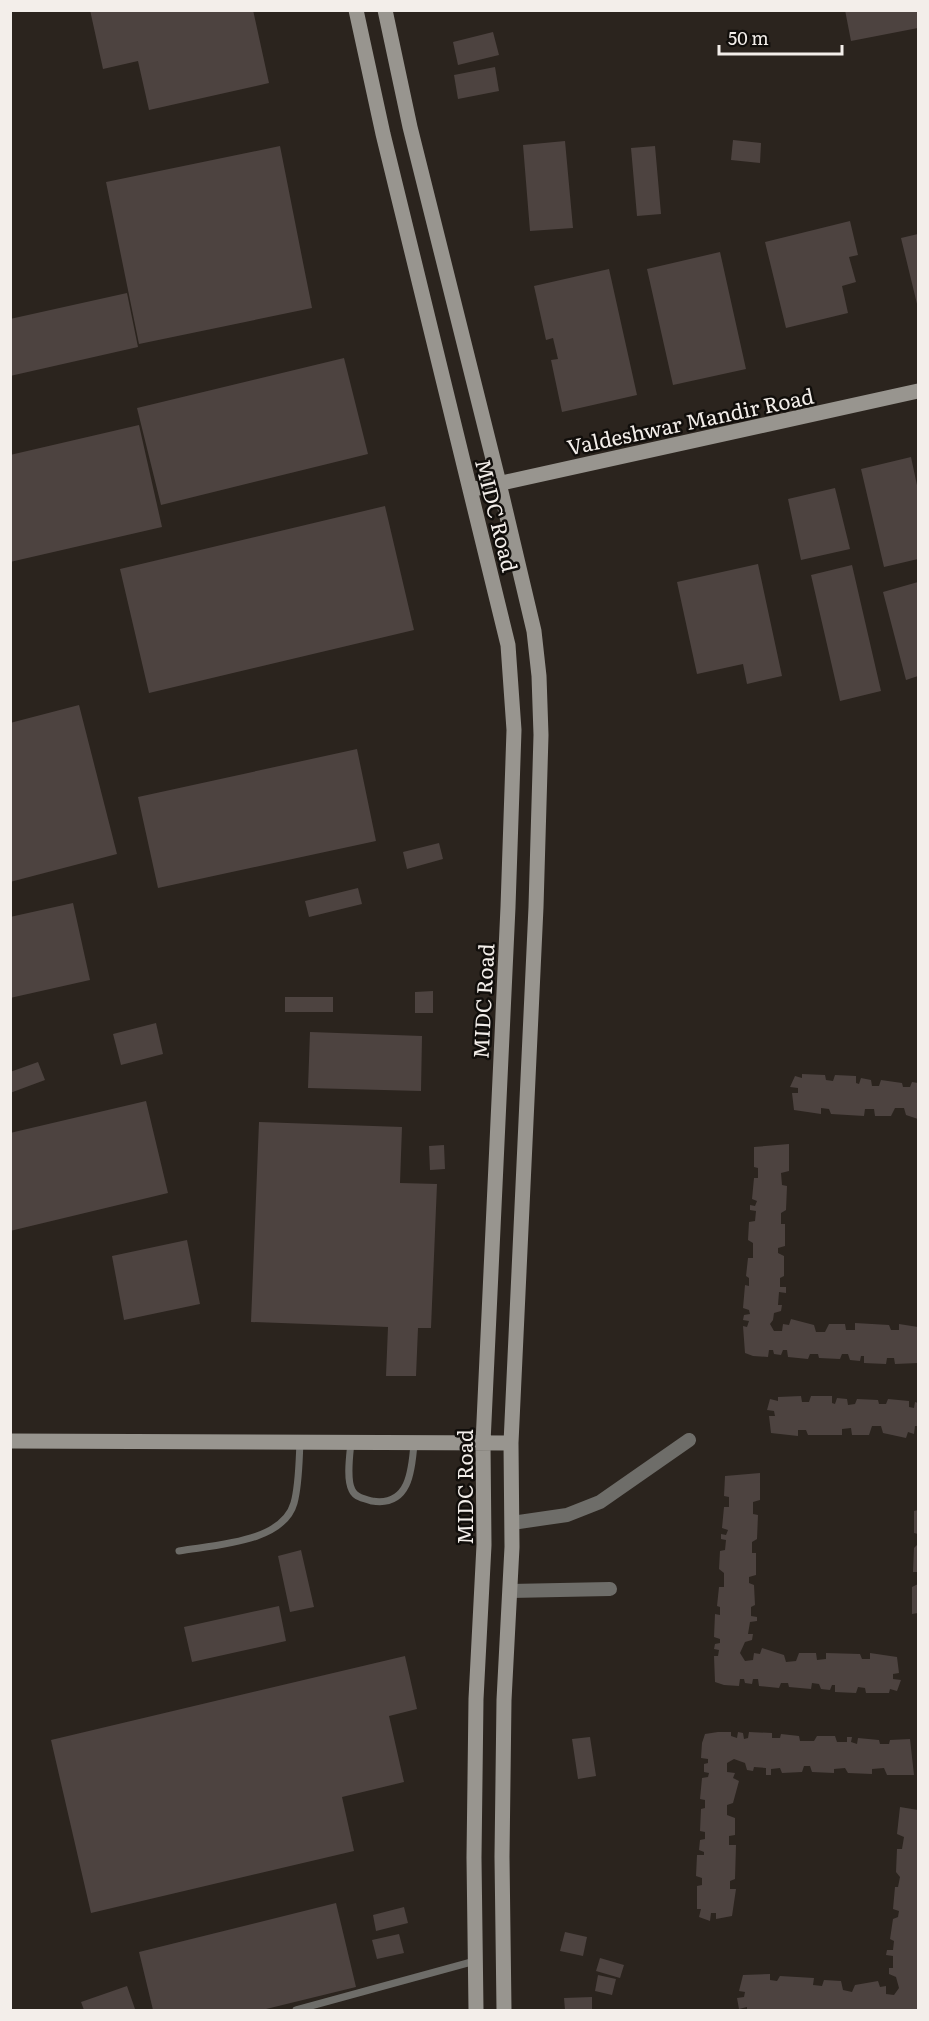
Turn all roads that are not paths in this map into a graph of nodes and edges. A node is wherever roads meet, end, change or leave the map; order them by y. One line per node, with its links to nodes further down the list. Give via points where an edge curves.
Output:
1 (356, 10): 5 (main road, MIDC Road)
2 (385, 10): 4 (main road, MIDC Road, via 410,127)
3 (918, 391): 4 (main road, Valdeshwar Mandir Road)
4 (500, 483): 5 (main road, Valdeshwar Mandir Road); 12 (main road, MIDC Road, via 534,631 541,735)
5 (470, 490): 11 (main road, MIDC Road, via 508,645 513,730)
6 (689, 1440): 13 (street, via 600,1502 567,1515)
7 (10, 1441): 8 (main road)
8 (300, 1442): 9 (main road); 14 (lane, via 294,1504 283,1522 257,1538)
9 (351, 1443): 10 (main road); 10 (lane, via 351,1489 359,1497 387,1501 405,1489)
10 (414, 1443): 11 (main road)
11 (483, 1443): 12 (main road); 17 (main road, MIDC Road, via 484,1545 476,1699)
12 (511, 1443): 13 (main road, MIDC Road)
13 (512, 1523): 16 (main road, MIDC Road)
14 (179, 1551)
15 (610, 1589): 16 (street)
16 (510, 1590): 20 (main road, MIDC Road, via 504,1700)
17 (475, 1961): 18 (lane); 19 (main road, MIDC Road)
18 (296, 2010)
19 (476, 2010)
20 (504, 2010)

